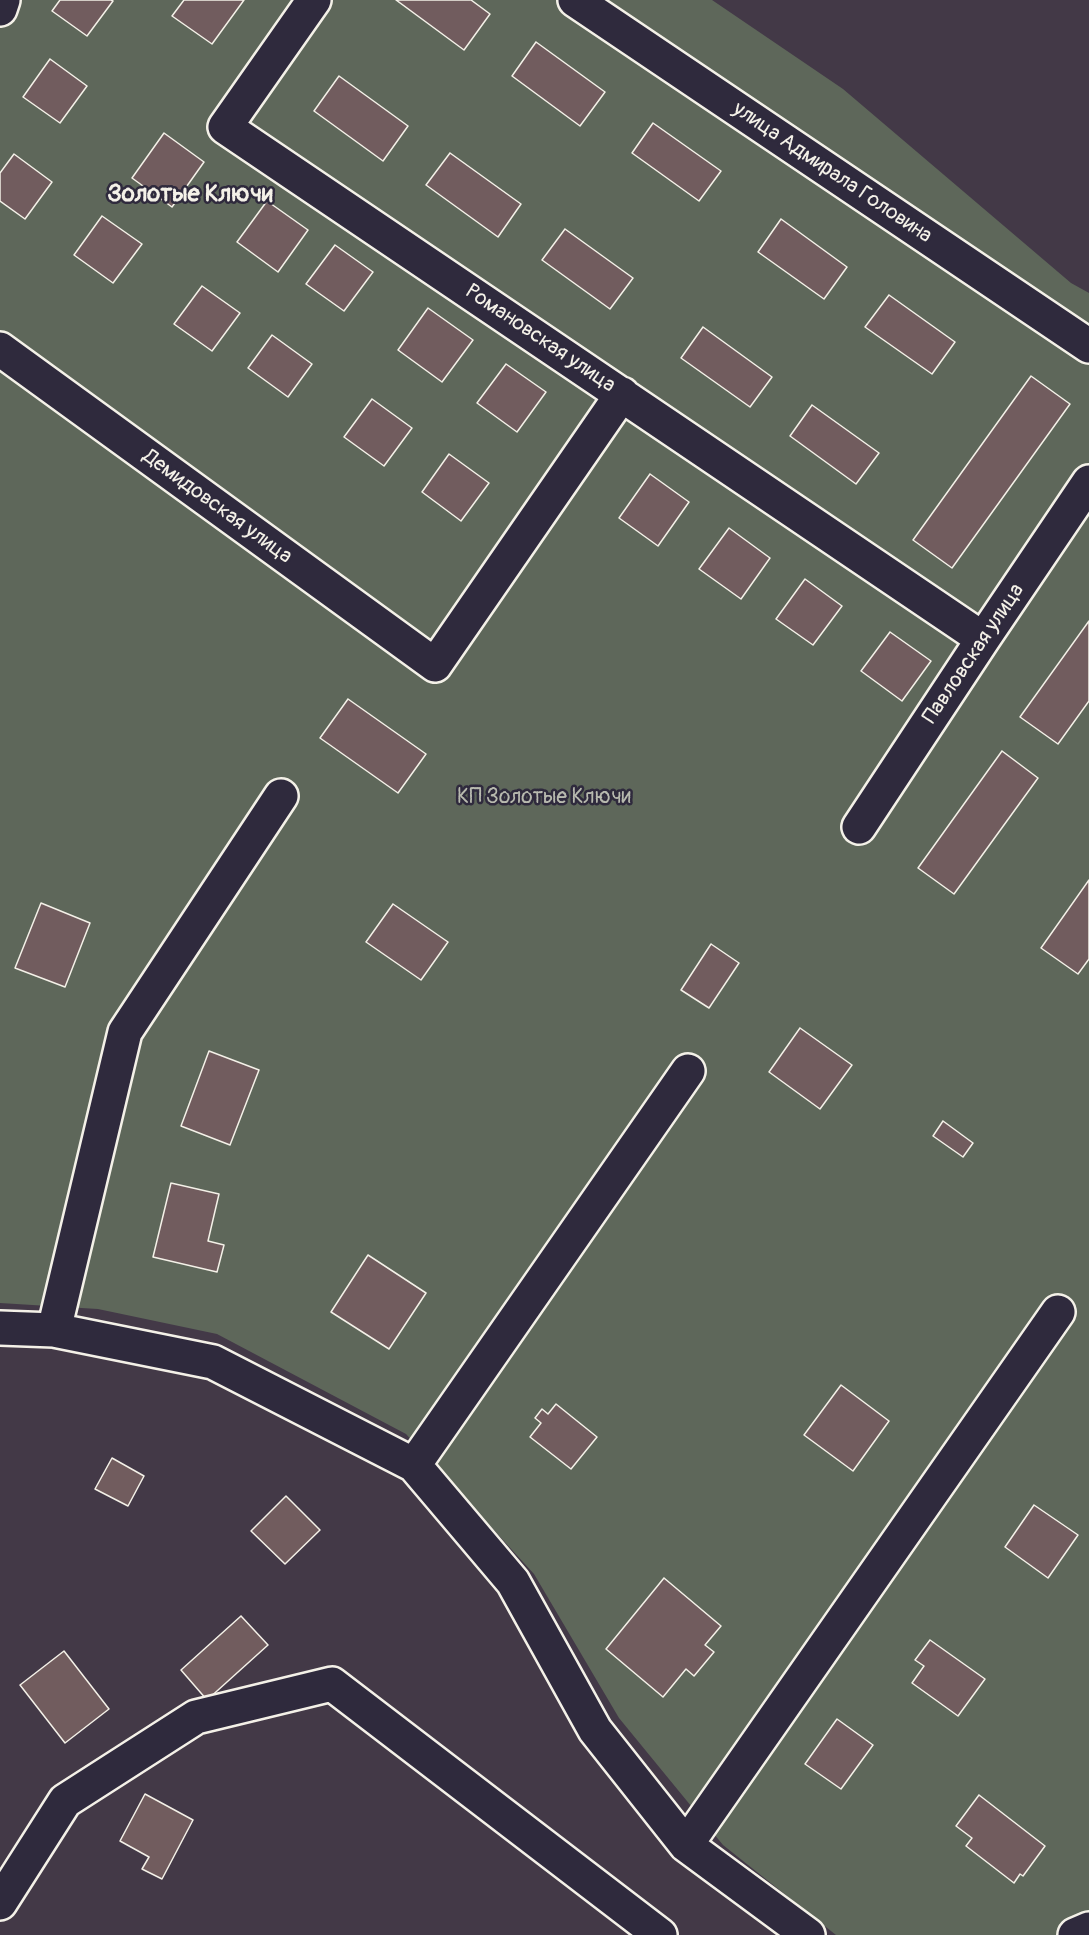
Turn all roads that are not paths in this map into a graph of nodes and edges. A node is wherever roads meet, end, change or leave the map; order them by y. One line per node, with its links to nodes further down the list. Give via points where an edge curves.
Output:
1 (3, 0): 4 (street)
2 (314, 0): 7 (street, Романовская улица, via 225,127)
3 (575, 0): 5 (street, улица Адмирала Головина)
4 (0, 9)
5 (1089, 346)
6 (0, 349): 7 (street, Демидовская улица, via 435,665)
7 (622, 394): 9 (street, Романовская улица)
8 (1089, 482): 9 (street, Павловская улица)
9 (983, 639): 11 (street, Павловская улица)
10 (281, 796): 15 (street, via 125,1032)
11 (860, 827)
12 (688, 1071): 16 (street)
13 (1058, 1312): 17 (street)
14 (0, 1328): 15 (street)
15 (54, 1330): 16 (street, via 213,1362)
16 (414, 1465): 17 (street, via 513,1582 595,1730)
17 (686, 1845): 21 (street)
18 (0, 1903): 20 (street, via 64,1801 196,1717 332,1684)
19 (1089, 1929): 22 (street)
20 (660, 1935)
21 (808, 1935)
22 (1075, 1935)

